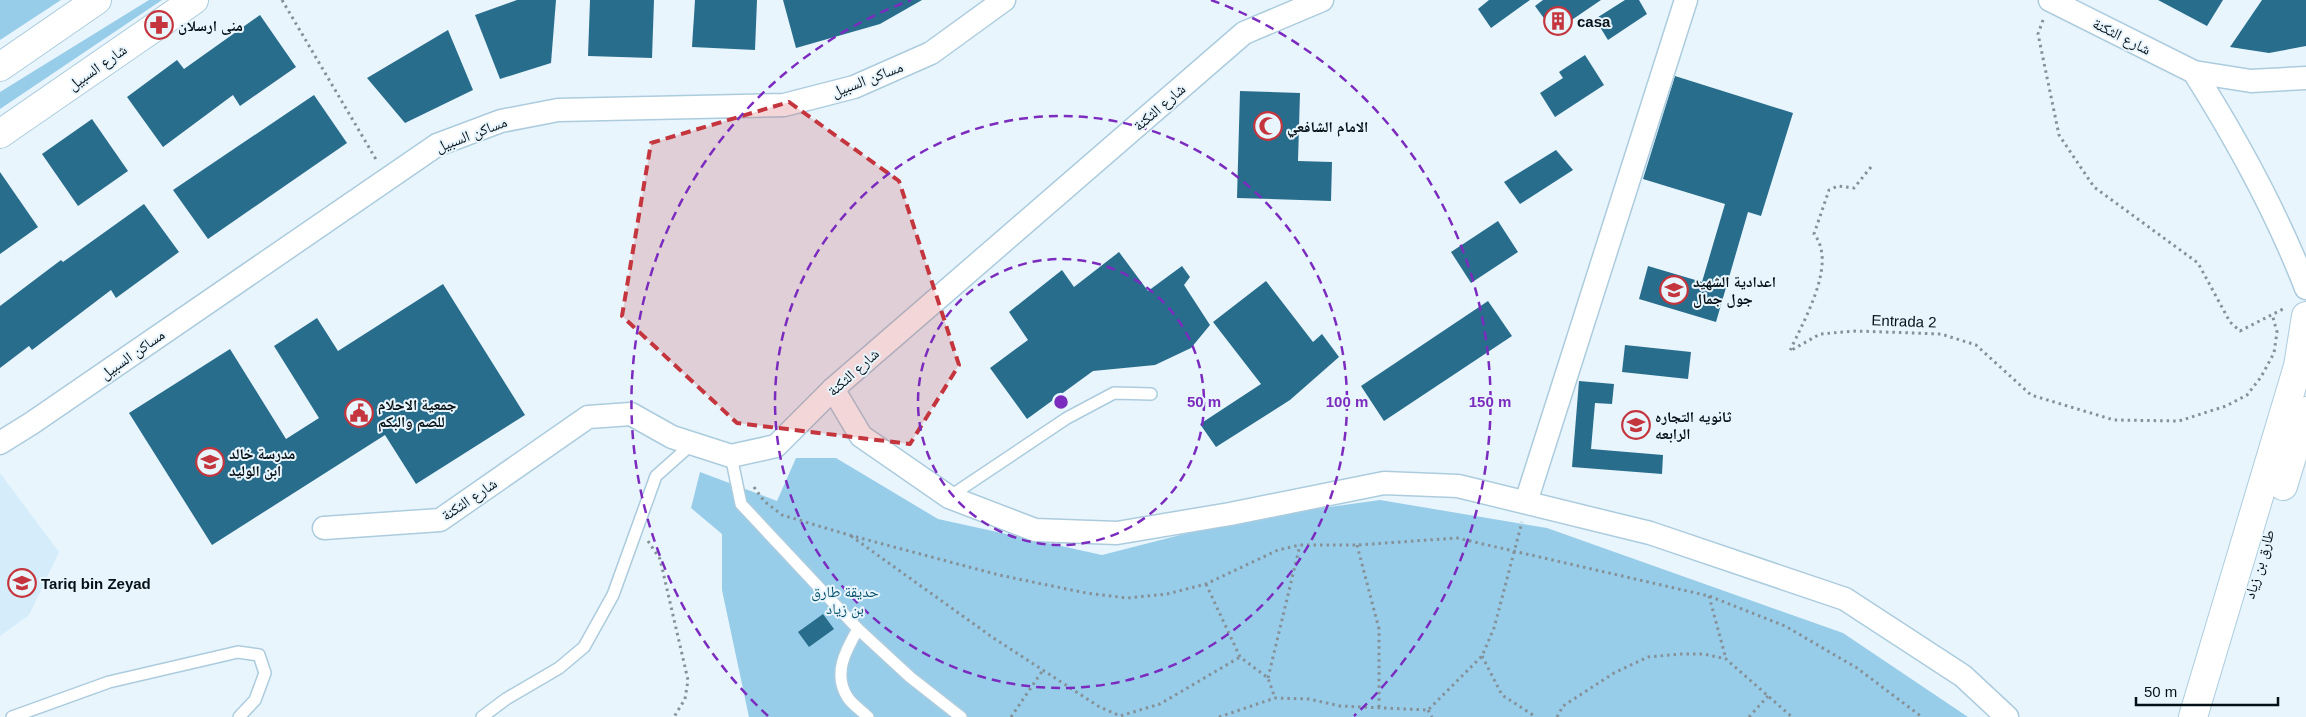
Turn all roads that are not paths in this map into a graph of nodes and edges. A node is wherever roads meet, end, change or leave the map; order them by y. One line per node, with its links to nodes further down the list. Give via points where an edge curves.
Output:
1 (97, 0): 7 (main road)
2 (194, 0): 10 (main road, شارع السبيل)
3 (1004, 0): 17 (street, مساكن السبيل, via 931,53 854,87 784,105 558,110 501,121 437,145)
4 (1322, 0): 14 (street, شارع الثكنة, via 1244,33)
5 (1686, 0): 21 (street)
6 (2050, 0): 8 (street, شارع الثكنة)
7 (0, 67)
8 (2194, 72): 9 (street, via 2251,81); 11 (street)
9 (2306, 78)
10 (0, 134)
11 (2298, 249): 12 (street)
12 (2306, 288)
13 (2298, 311): 30 (main road, via 2298,366)
14 (833, 388): 19 (street, شارع الثكنة, via 776,446); 20 (street, via 861,436)
15 (1151, 394): 20 (lane, via 1114,393 1067,418)
16 (2306, 411): 31 (main road, طارق بن زياد)
17 (0, 443)
18 (692, 444): 19 (street, شارع الثكنة); 22 (street, شارع الثكنة, via 630,414 588,416 440,520); 26 (lane, via 656,476 613,595 584,647 559,668)
19 (731, 456): 23 (lane, via 741,504)
20 (949, 497): 21 (street, via 1035,530 1117,533 1384,483 1458,486)
21 (1526, 502): 29 (street, via 1650,533 1845,599 1963,676)
22 (324, 528)
23 (858, 628): 27 (lane, via 843,654 841,676 848,698); 28 (lane, via 910,677)
24 (12, 717): 25 (lane, via 109,682 238,652 259,655 265,673 255,700)
25 (239, 717)
26 (482, 717)
27 (868, 717)
28 (961, 717)
29 (2007, 717)
30 (2193, 717)
31 (2213, 717)

